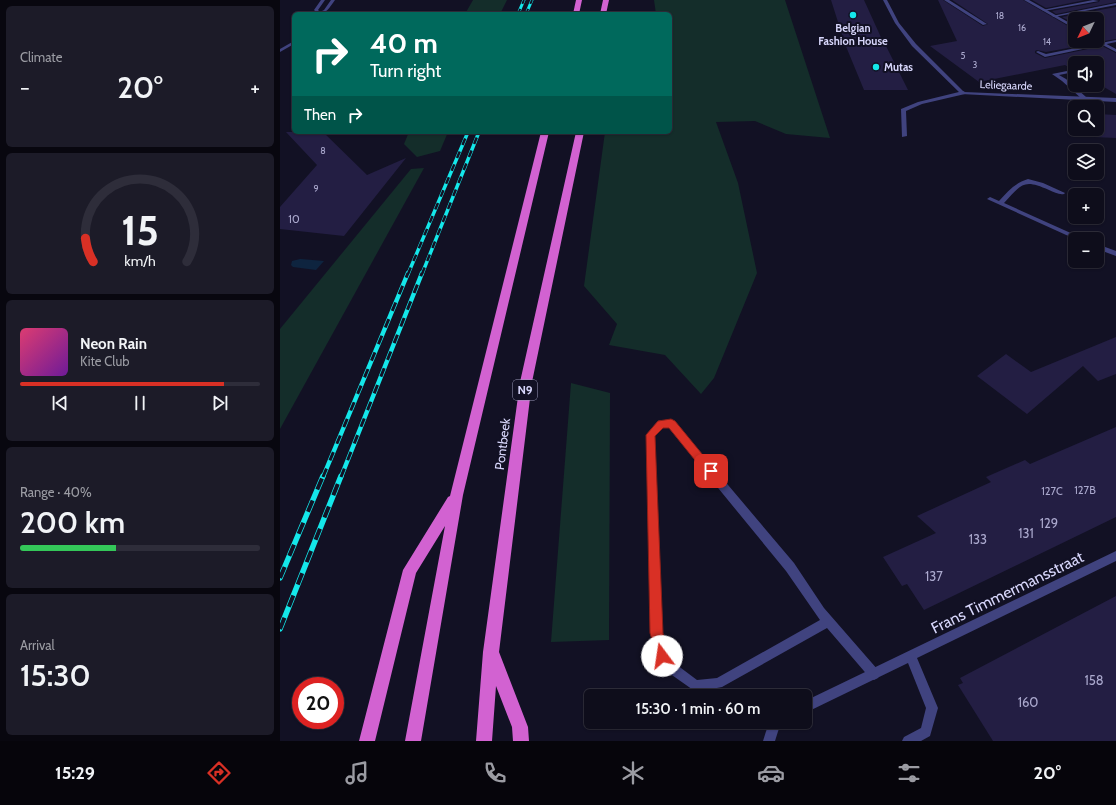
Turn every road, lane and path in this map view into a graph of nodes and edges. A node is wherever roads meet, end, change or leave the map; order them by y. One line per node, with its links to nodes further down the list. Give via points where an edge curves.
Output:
1 (323, 0): 11 (street)
2 (333, 0): 12 (street)
3 (579, 0): 13 (highway)
4 (606, 0): 14 (highway)
5 (885, 0): 27 (street, Leliegaarde, via 897,24 914,45)
6 (946, 0): 16 (street)
7 (1026, 0): 10 (street)
8 (1095, 0): 10 (street, via 1097,1)
9 (1116, 4): 15 (street)
10 (1044, 10): 15 (street)
11 (317, 12)
12 (323, 12)
13 (576, 12)
14 (603, 12)
15 (1054, 16): 17 (street)
16 (985, 24)
17 (1068, 24)
18 (1116, 41): 20 (street)
19 (292, 43): 23 (street)
20 (1104, 44)
21 (1104, 45): 24 (street)
22 (1084, 48): 25 (street, via 1045,56)
23 (280, 51)
24 (1116, 51)
25 (1038, 52)
26 (1067, 72): 28 (street, via 1054,74)
27 (963, 93): 28 (street, Leliegaarde); 32 (street, via 920,103 903,110)
28 (1084, 98): 29 (street, Leliegaarde)
29 (1116, 100)
30 (545, 134): 39 (highway)
31 (580, 134): 42 (highway, Pontbeek / N9, via 526,382)
32 (904, 136)
33 (1062, 193): 35 (street, via 1026,181 1015,187)
34 (990, 199): 35 (street)
35 (1000, 204): 36 (street)
36 (1068, 233)
37 (1104, 249): 38 (street)
38 (1116, 254)
39 (456, 495): 47 (highway, via 410,570); 48 (highway)
40 (1116, 556): 43 (street, Frans Timmermansstraat)
41 (828, 622): 41 (street, via 790,567 671,424 661,424 650,435 656,633 662,656 673,669 696,686 718,683); 44 (street)
42 (491, 652): 49 (highway, Pontbeek / N9); 50 (highway, via 520,727)
43 (911, 656): 44 (street, Frans Timmermansstraat); 52 (street, via 932,708 926,732)
44 (874, 674): 45 (street, Frans Timmermansstraat)
45 (812, 704)
46 (773, 729): 51 (street)
47 (367, 741)
48 (413, 741)
49 (484, 741)
50 (520, 741)
51 (769, 741)
52 (908, 741)

